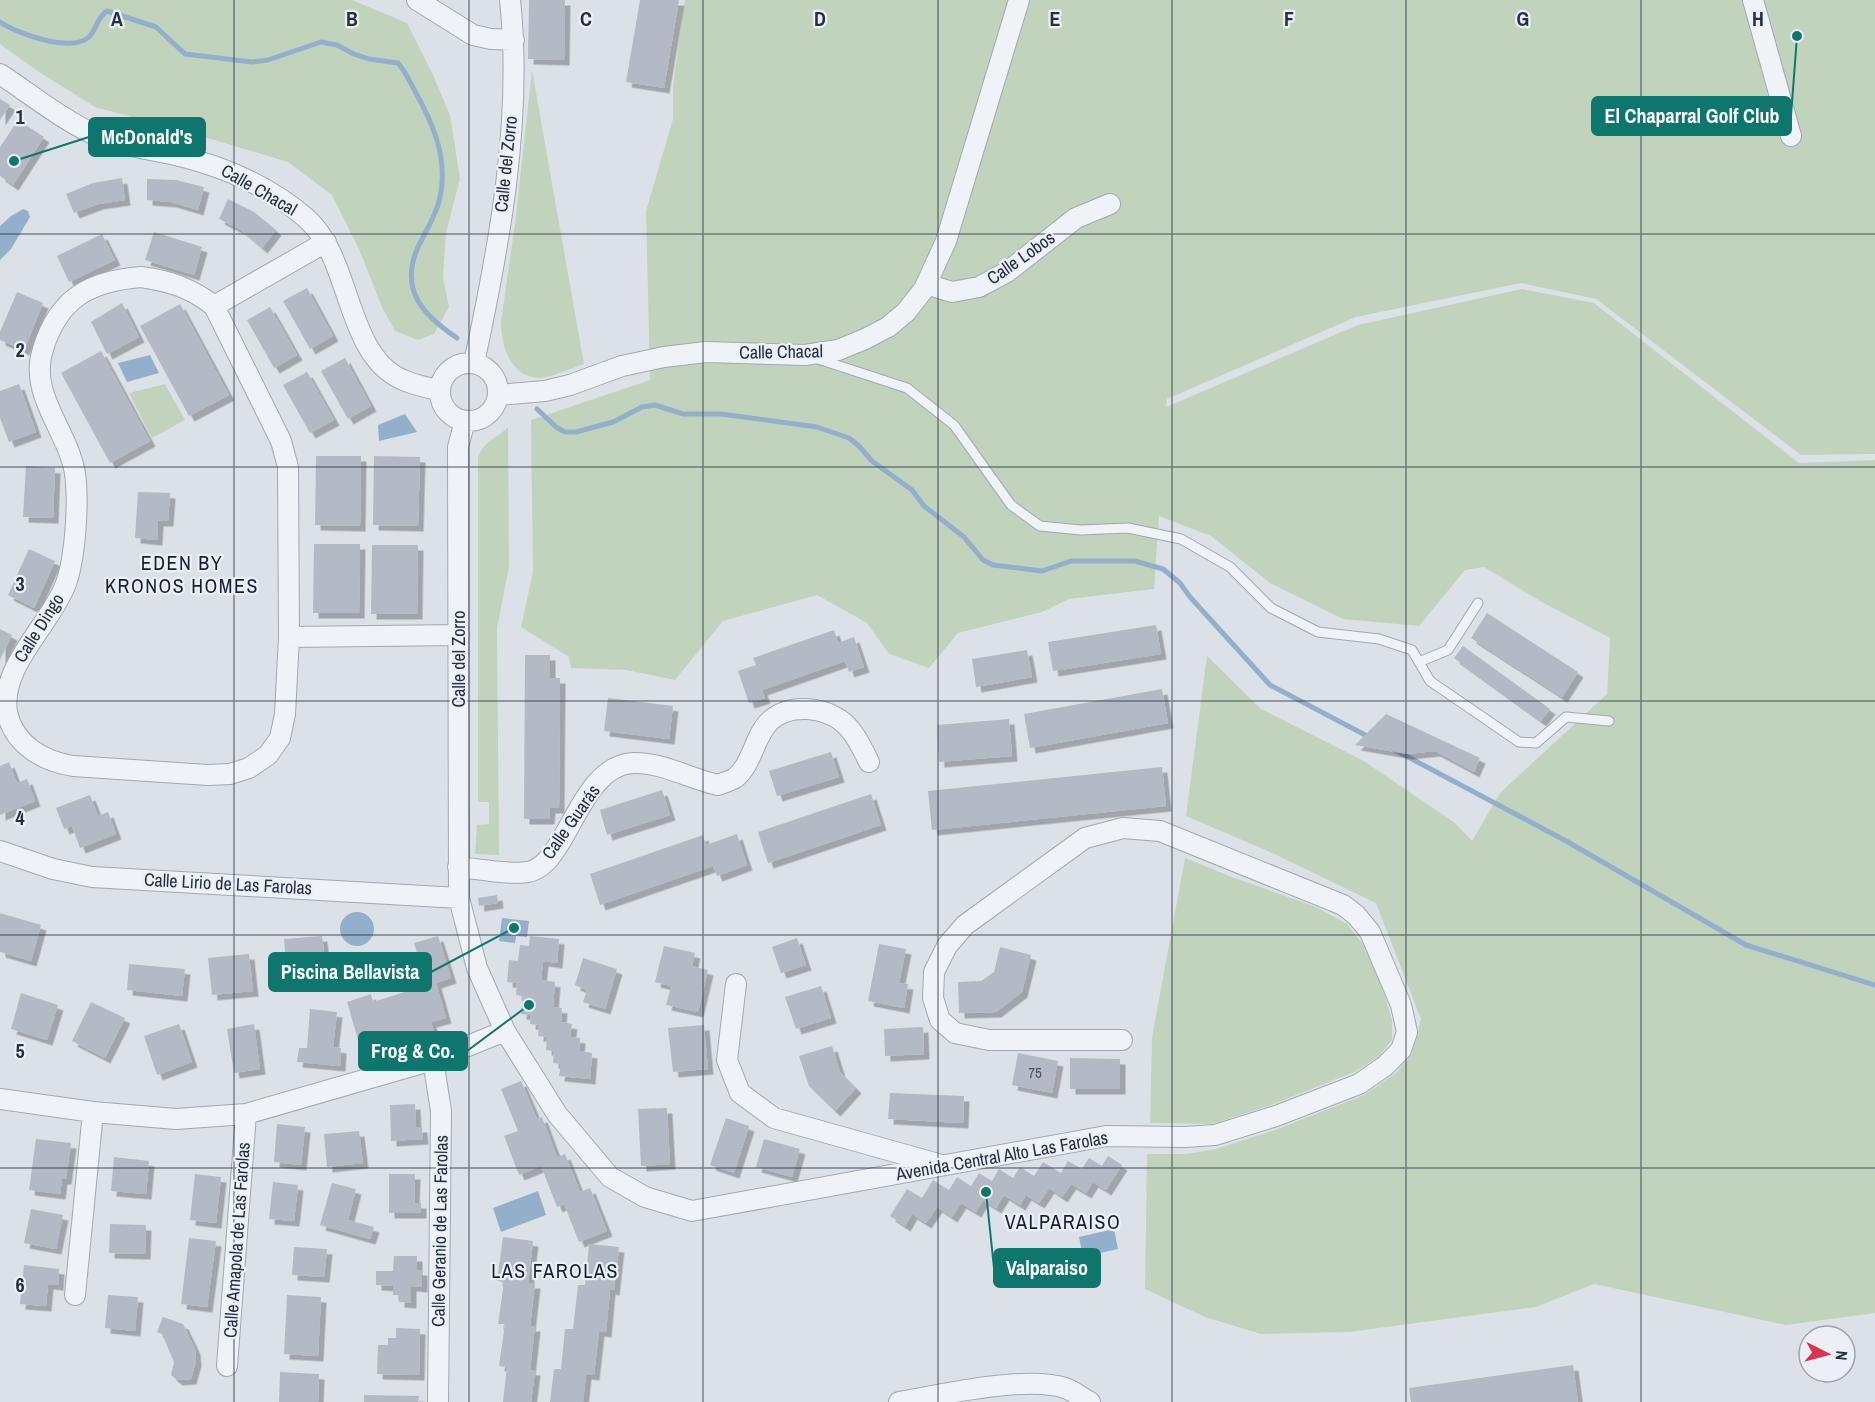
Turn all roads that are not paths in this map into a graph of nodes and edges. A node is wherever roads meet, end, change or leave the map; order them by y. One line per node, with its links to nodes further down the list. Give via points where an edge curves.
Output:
1 (417, 0): 5 (street, via 472,35)
2 (510, 0): 5 (street, Calle del Zorro)
3 (1019, 0): 10 (street, Calle Chacal, via 948,232)
4 (1753, 0): 7 (street)
5 (514, 40): 13 (street, Calle del Zorro, via 512,107 495,256)
6 (0, 74): 9 (street, Calle Chacal, via 101,137 211,164 255,184 307,219)
7 (1791, 136)
8 (1110, 204): 10 (street, Calle Lobos, via 1076,218 1007,272 980,287 952,291)
9 (326, 242): 11 (street); 14 (street, Calle Chacal, via 361,334 372,352 400,379)
10 (926, 284): 12 (street, Calle Chacal, via 906,312 888,327 838,350)
11 (214, 306): 19 (street, Calle Dingo, via 281,441 288,467); 21 (street, Calle Dingo, via 181,285 141,277 122,278 87,288 61,312 51,330 43,349 40,377 76,480 70,561 55,606 14,670)
12 (805, 355): 15 (street, Calle Chacal, via 706,352 664,357 621,366 544,391); 20 (lane, via 908,388 954,425 1011,505 1040,526 1081,530 1128,528 1181,539 1230,567 1271,608 1318,633 1379,639 1412,650)
13 (474, 363): 14 (street, via 448,371); 15 (street, via 491,373)
14 (440, 391): 16 (street, via 448,413)
15 (498, 395): 16 (street, via 484,417)
16 (465, 421): 18 (street, Calle del Zorro, via 458,447)
17 (1478, 603): 20 (lane, via 1448,650)
18 (459, 634): 19 (street); 25 (street, Calle del Zorro)
19 (289, 637): 21 (street, Calle Dingo, via 280,738 268,755 249,768 230,774 55,763 23,743)
20 (1419, 662): 22 (lane, via 1430,681 1519,742 1536,743 1566,717)
21 (4, 715)
22 (1609, 721)
23 (869, 762): 25 (street, Calle Guarás, via 844,723 827,712 787,711 771,720 735,778 718,785 656,766 632,763 608,772 588,792 554,850 530,872)
24 (0, 851): 26 (street, Calle Lirio de Las Farolas, via 92,877)
25 (458, 867): 26 (street, Calle del Zorro)
26 (459, 898): 28 (street, Avenida Central Alto Las Farolas, via 477,968)
27 (736, 984): 34 (street, via 727,1060 740,1093 774,1118)
28 (505, 1030): 30 (street); 34 (street, Avenida Central Alto Las Farolas, via 557,1114 610,1177 645,1197 692,1211)
29 (1122, 1040): 34 (street, Avenida Central Alto Las Farolas, via 989,1040 955,1033 940,1020 933,998 934,972 947,946 965,925 1085,838 1123,828 1160,831 1343,905 1370,932 1401,1005 1407,1032 1401,1050 1359,1084 1215,1135 1106,1136)
30 (433, 1060): 33 (street); 37 (street, Calle Geranio de Las Farolas, via 441,1111)
31 (0, 1099): 32 (street)
32 (93, 1112): 33 (street, via 176,1119); 35 (street)
33 (246, 1114): 36 (street, Calle Amapola de Las Farolas)
34 (944, 1166)
35 (75, 1295)
36 (227, 1366)
37 (438, 1402)
38 (899, 1402): 39 (street, via 1035,1383 1065,1388)
39 (1090, 1402)

